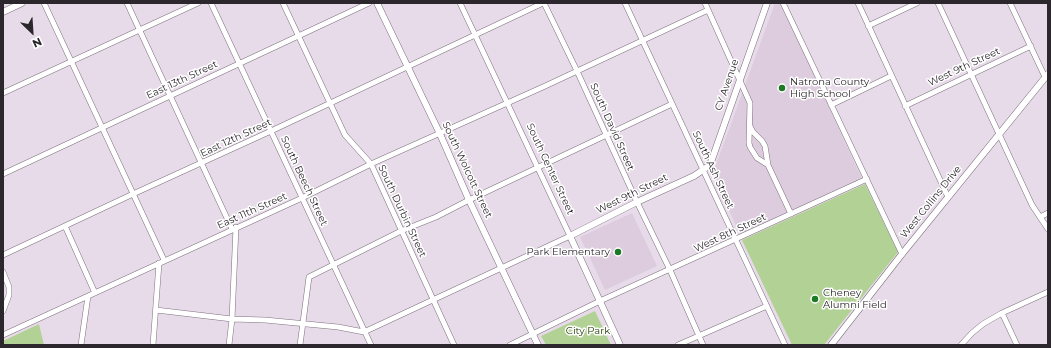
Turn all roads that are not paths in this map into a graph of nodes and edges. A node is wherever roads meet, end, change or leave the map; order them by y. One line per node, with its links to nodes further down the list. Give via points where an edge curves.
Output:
1 (22, 3): 20 (main road)
2 (44, 3): 27 (street)
3 (127, 3): 22 (street)
4 (198, 3): 22 (street)
5 (211, 3): 28 (street, South Beech Street)
6 (283, 3): 24 (street, South Durbin Street)
7 (370, 3): 24 (street, East 13th Street)
8 (377, 3): 29 (main road, South Wolcott Street)
9 (460, 3): 23 (street, South Center Street)
10 (544, 3): 23 (street, East 12th Street); 30 (street, South David Street)
11 (625, 3): 25 (street, South Ash Street)
12 (705, 3): 19 (street)
13 (767, 3): 34 (main road, CY Avenue)
14 (783, 3): 40 (street)
15 (858, 3): 21 (street)
16 (917, 3): 21 (street)
17 (938, 3): 31 (street)
18 (1010, 3): 26 (street)
19 (708, 10): 25 (street, East 11th Street); 34 (street)
20 (3, 12)
21 (868, 26): 33 (street)
22 (140, 30): 27 (street); 36 (street)
23 (475, 35): 29 (street, East 12th Street); 37 (street, South Center Street)
24 (299, 36): 28 (street, East 13th Street); 38 (street, South Durbin Street)
25 (642, 40): 30 (street, East 11th Street); 39 (street, South Ash Street)
26 (1031, 46): 31 (street, West 9th Street); 32 (street)
27 (72, 62): 35 (street); 43 (street)
28 (239, 64): 36 (street, East 13th Street); 44 (street, South Beech Street)
29 (406, 66): 38 (street, East 12th Street); 45 (main road, South Wolcott Street)
30 (577, 71): 37 (street, East 11th Street); 47 (street, South David Street)
31 (971, 75): 41 (street, West 9th Street); 46 (street)
32 (1047, 75): 46 (main road, West Collins Drive)
33 (892, 76): 40 (street); 41 (street)
34 (739, 79): 42 (street, via 750,103); 52 (main road, CY Avenue, via 710,165)
35 (3, 93)
36 (170, 96): 43 (street, East 13th Street); 48 (street)
37 (508, 102): 45 (street, East 11th Street); 51 (street, South Center Street)
38 (329, 103): 44 (street, East 12th Street); 49 (street, South Durbin Street, via 344,135)
39 (672, 104): 47 (street); 52 (street, South Ash Street)
40 (831, 105): 54 (street)
41 (905, 106): 56 (street)
42 (750, 126): 50 (street, via 765,146); 50 (street, via 750,147 757,158)
43 (102, 127): 53 (street, East 13th Street); 55 (street)
44 (271, 132): 48 (street, East 12th Street); 57 (street, South Beech Street)
45 (440, 134): 49 (street, East 11th Street); 58 (main road, South Wolcott Street)
46 (998, 134): 56 (main road, West Collins Drive); 62 (street)
47 (606, 136): 51 (street); 59 (street, South David Street)
48 (202, 164): 55 (street, East 12th Street); 64 (street)
49 (371, 164): 57 (street, East 11th Street); 66 (street, South Durbin Street)
50 (768, 165): 61 (street)
51 (537, 168): 58 (street); 67 (street, South Center Street)
52 (704, 170): 59 (main road, West 9th Street); 68 (street, South Ash Street)
53 (3, 174)
54 (867, 179): 61 (street, West 8th Street); 69 (street)
55 (133, 194): 63 (street, East 12th Street); 71 (street)
56 (948, 197): 69 (main road, West Collins Drive)
57 (302, 198): 64 (street, East 11th Street); 72 (street, South Beech Street)
58 (469, 200): 66 (street); 73 (main road, South Wolcott Street)
59 (637, 202): 67 (main road, West 9th Street); 74 (street, South David Street)
60 (1048, 213): 62 (street)
61 (791, 214): 68 (street, West 8th Street)
62 (1040, 217): 65 (street)
63 (65, 226): 70 (street, East 12th Street); 77 (street)
64 (234, 228): 71 (street, East 11th Street); 85 (street)
65 (1048, 229)
66 (401, 231): 72 (street); 79 (street, South Durbin Street)
67 (570, 236): 73 (street); 80 (main road, South Center Street)
68 (736, 240): 74 (street, West 8th Street); 81 (street, South Ash Street)
69 (902, 254): 103 (main road, West Collins Drive)
70 (3, 255)
71 (162, 262): 77 (street, East 11th Street); 82 (street)
72 (333, 265): 86 (street, via 309,277); 87 (street, South Beech Street)
73 (502, 268): 79 (street); 88 (main road, South Wolcott Street)
74 (670, 270): 80 (street, West 8th Street); 90 (street, South David Street)
75 (3, 272): 83 (street, via 9,287 9,295)
76 (1048, 292): 84 (street)
77 (96, 293): 78 (street, East 11th Street)
78 (88, 296): 89 (street, East 11th Street); 91 (street)
79 (434, 299): 87 (street); 96 (street, South Durbin Street)
80 (600, 302): 88 (street, West 8th Street); 99 (main road, South Center Street)
81 (767, 306): 90 (street); 102 (street, South Ash Street)
82 (156, 310): 85 (street); 92 (street)
83 (3, 311)
84 (1002, 313): 104 (street, via 979,327); 105 (street)
85 (232, 319): 86 (street); 93 (street)
86 (302, 324): 87 (street); 94 (street)
87 (364, 332): 95 (street, South Beech Street)
88 (533, 334): 97 (street, West 8th Street); 98 (main road, South Wolcott Street)
89 (3, 335)
90 (699, 335): 100 (street); 101 (street, South David Street)
91 (82, 345)
92 (153, 345)
93 (229, 345)
94 (300, 345)
95 (371, 345)
96 (454, 345)
97 (510, 345)
98 (538, 345)
99 (620, 345)
100 (678, 345)
101 (703, 345)
102 (785, 345)
103 (831, 345)
104 (961, 345)
105 (1017, 345)

